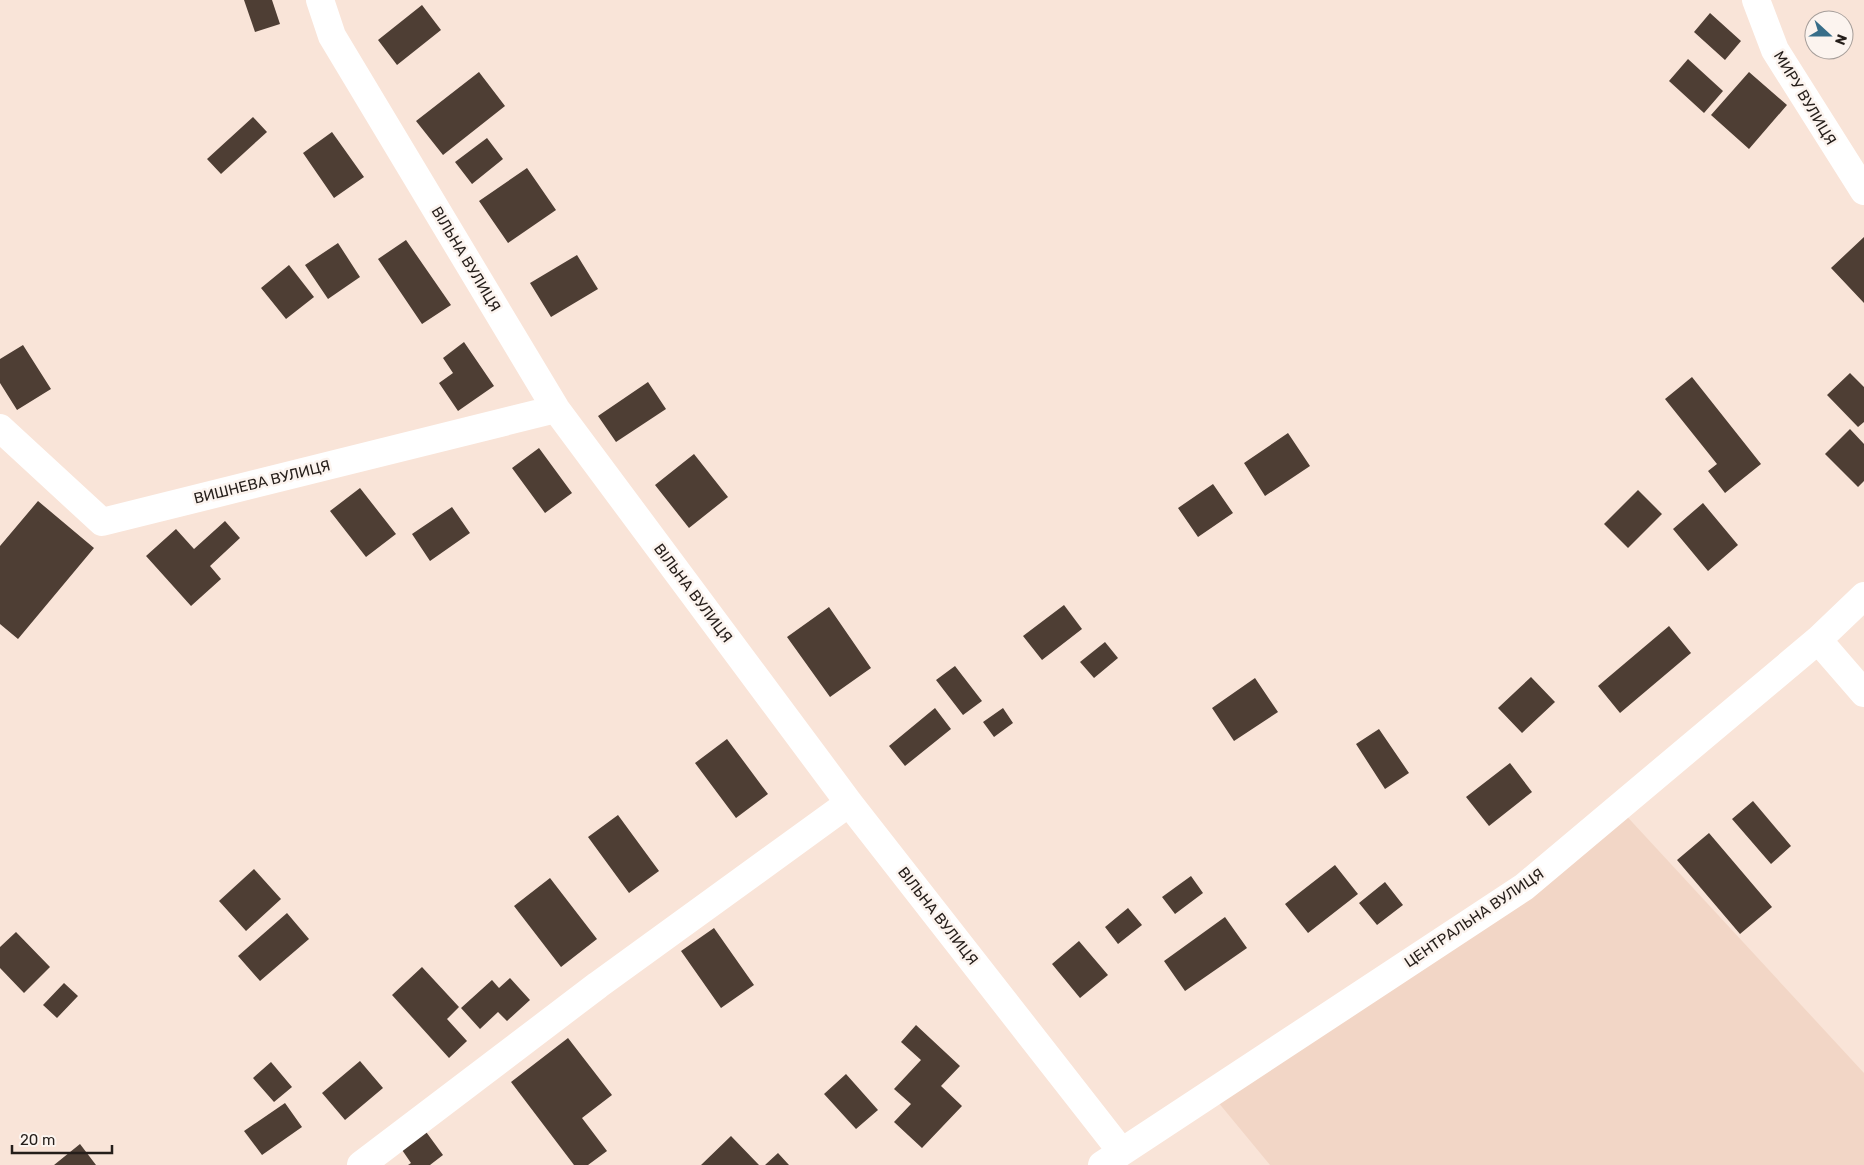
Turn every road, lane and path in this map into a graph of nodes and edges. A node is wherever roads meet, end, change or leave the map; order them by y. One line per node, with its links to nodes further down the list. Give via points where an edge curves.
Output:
1 (320, 0): 4 (street, ВІЛЬНА ВУЛИЦЯ, via 332,36)
2 (1756, 0): 3 (street, МИРУ ВУЛИЦЯ, via 1775,50)
3 (1864, 191)
4 (556, 409): 5 (street, ВИШНЕВА ВУЛИЦЯ, via 102,522); 9 (street, ВІЛЬНА ВУЛИЦЯ)
5 (0, 428)
6 (1864, 596): 7 (street, ЦЕНТРАЛЬНА ВУЛИЦЯ)
7 (1818, 640): 8 (street); 10 (street, ЦЕНТРАЛЬНА ВУЛИЦЯ, via 1524,888)
8 (1864, 693)
9 (849, 803): 10 (street, ВІЛЬНА ВУЛИЦЯ); 11 (street, via 598,985)
10 (1111, 1158)
11 (361, 1165)

